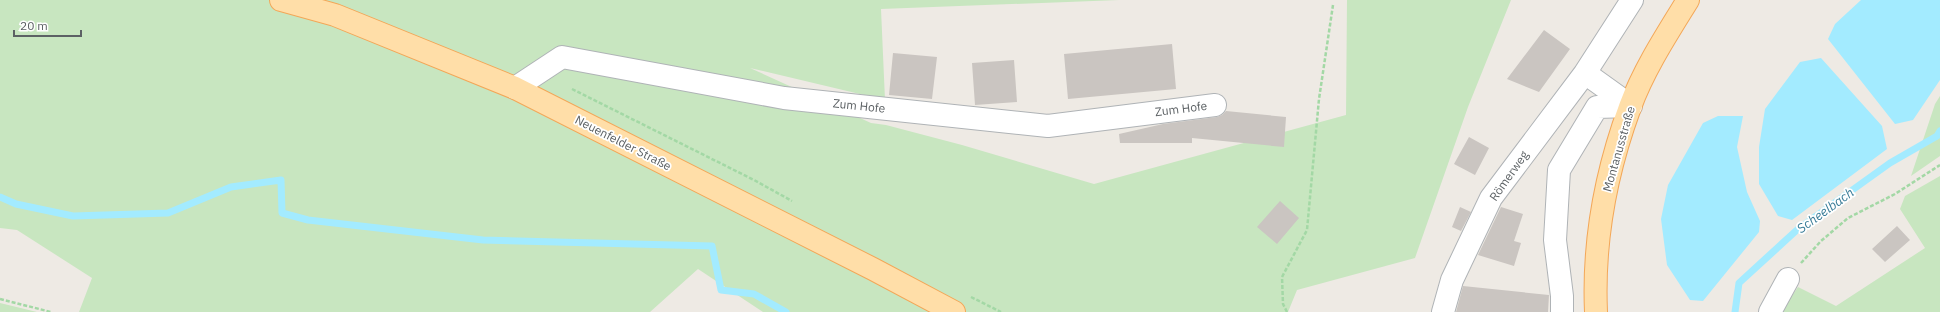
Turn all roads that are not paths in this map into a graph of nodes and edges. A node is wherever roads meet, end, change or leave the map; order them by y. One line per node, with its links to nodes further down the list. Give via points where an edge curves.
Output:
1 (281, 0): 5 (main road, Neuenfelder Straße, via 335,16)
2 (1632, 0): 4 (street, Römerweg)
3 (1688, 0): 7 (main road, Montanusstraße, via 1657,51)
4 (1585, 73): 7 (street); 10 (street, Römerweg, via 1492,198 1452,280)
5 (515, 88): 6 (street, Zum Hofe, via 562,56 784,98 1048,126); 9 (main road, Neuenfelder Straße)
6 (1215, 105)
7 (1630, 106): 11 (street, via 1597,107 1559,170 1555,240); 12 (main road, Montanusstraße, via 1611,170 1600,224 1594,278)
8 (1788, 278): 13 (street)
9 (954, 312)
10 (1443, 312)
11 (1562, 312)
12 (1596, 312)
13 (1770, 312)

